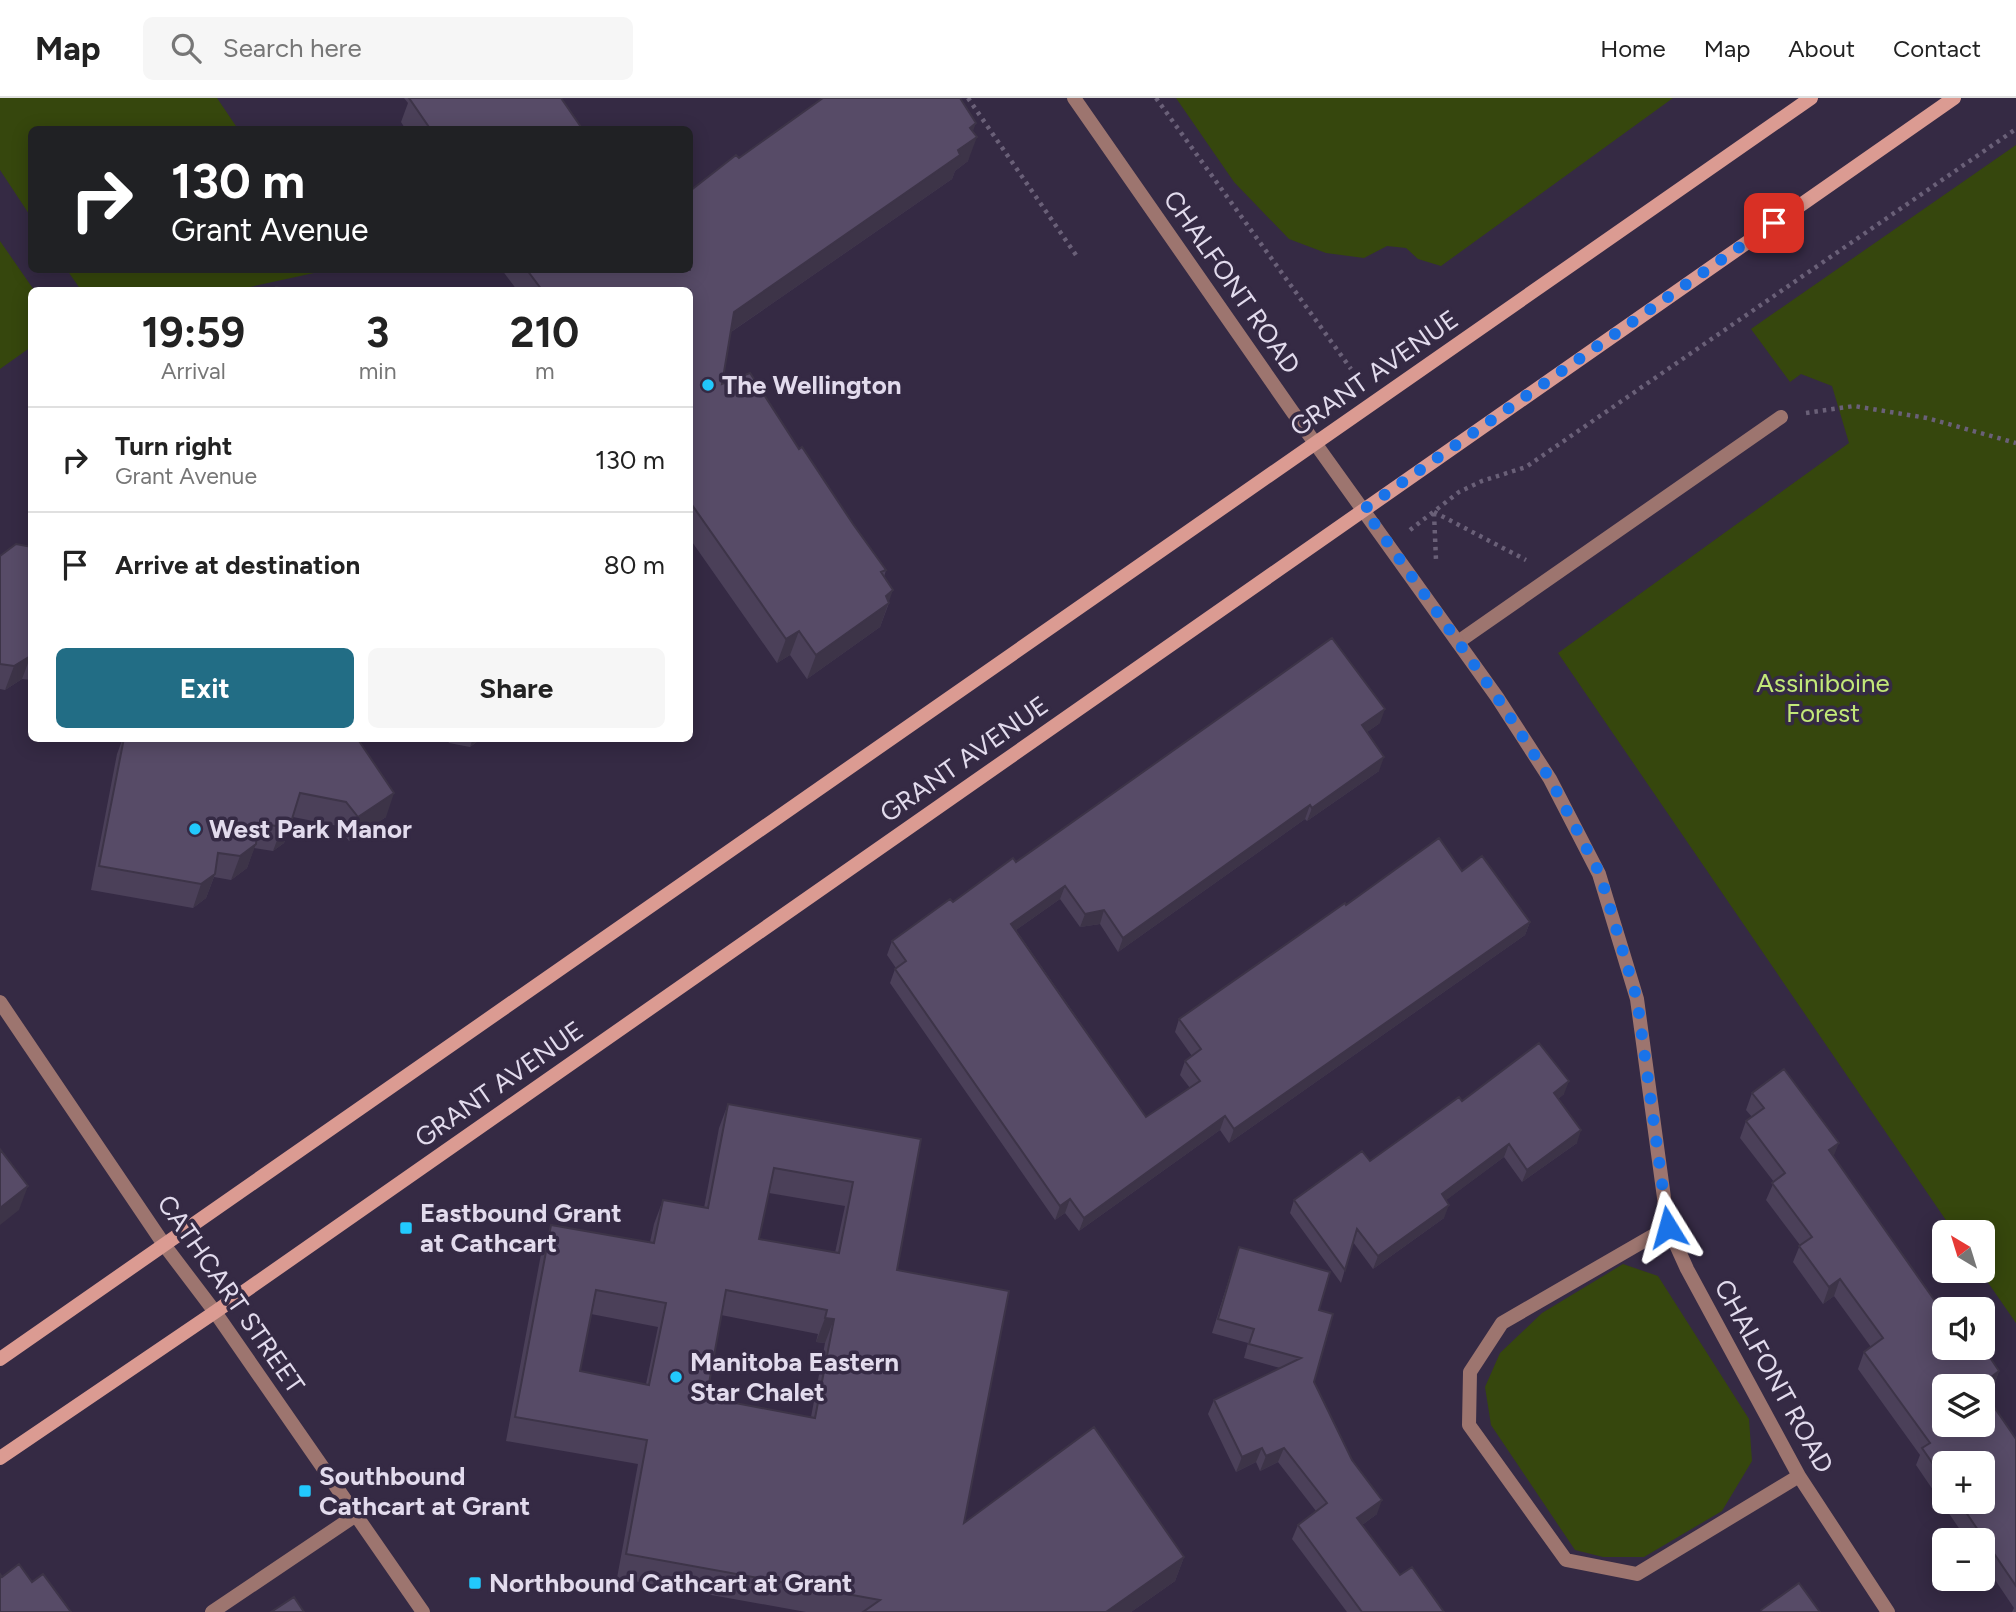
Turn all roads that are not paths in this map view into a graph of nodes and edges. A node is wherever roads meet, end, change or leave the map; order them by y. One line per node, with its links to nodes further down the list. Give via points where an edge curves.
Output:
1 (1074, 98): 5 (street, CHALFONT ROAD)
2 (1811, 98): 5 (main road, GRANT AVENUE)
3 (1954, 98): 6 (main road, GRANT AVENUE)
4 (1781, 417): 7 (street)
5 (1316, 444): 6 (street, CHALFONT ROAD); 10 (main road, GRANT AVENUE)
6 (1364, 509): 7 (street, CHALFONT ROAD); 11 (main road, GRANT AVENUE)
7 (1458, 642): 9 (street, CHALFONT ROAD, via 1550,779 1600,874 1637,999)
8 (0, 1002): 10 (street, CATHCART STREET)
9 (1668, 1227): 14 (street, CHALFONT ROAD); 14 (street, via 1502,1323 1470,1372 1469,1425 1566,1560 1637,1574)
10 (165, 1245): 11 (street, CATHCART STREET); 12 (main road, GRANT AVENUE)
11 (215, 1312): 13 (main road, GRANT AVENUE); 15 (street, CATHCART STREET)
12 (0, 1359)
13 (0, 1458)
14 (1799, 1476): 18 (street, CHALFONT ROAD)
15 (356, 1515): 16 (street); 17 (street, CATHCART STREET)
16 (212, 1612)
17 (423, 1612)
18 (1888, 1612)

